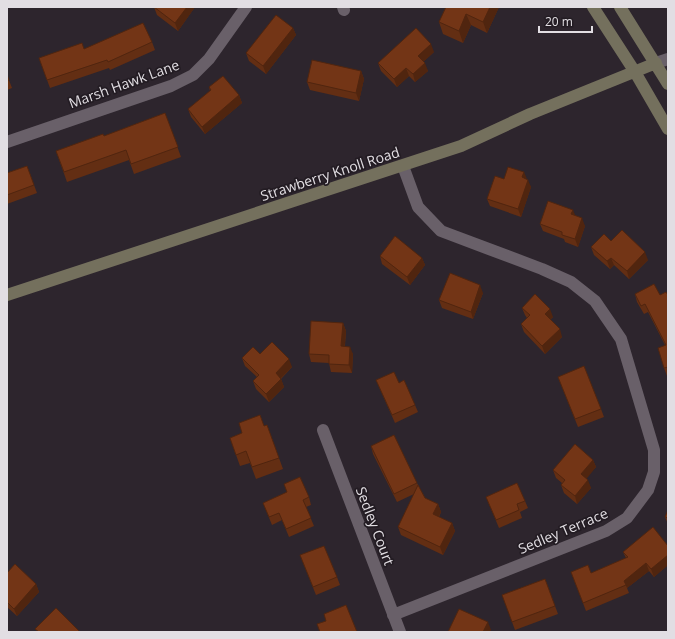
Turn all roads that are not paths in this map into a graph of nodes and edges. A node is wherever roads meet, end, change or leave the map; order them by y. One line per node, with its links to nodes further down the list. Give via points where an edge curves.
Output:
1 (246, 7): 9 (street, Marsh Hawk Lane, via 209,58 193,75 171,86)
2 (593, 7): 6 (street)
3 (620, 7): 5 (street)
4 (668, 59): 5 (street)
5 (656, 63): 6 (street, Strawberry Knoll Road); 7 (street)
6 (635, 72): 8 (street); 10 (street, Strawberry Knoll Road, via 530,114 462,146)
7 (668, 84)
8 (668, 129)
9 (7, 142)
10 (403, 166): 11 (street, Strawberry Knoll Road); 13 (street, Sedley Terrace, via 418,207 441,231 571,282 595,301 621,339 654,450 654,472 648,490 627,518 606,531)
11 (7, 295)
12 (323, 430): 13 (street, Sedley Court)
13 (393, 615): 14 (street, Sedley Court)
14 (400, 632)

